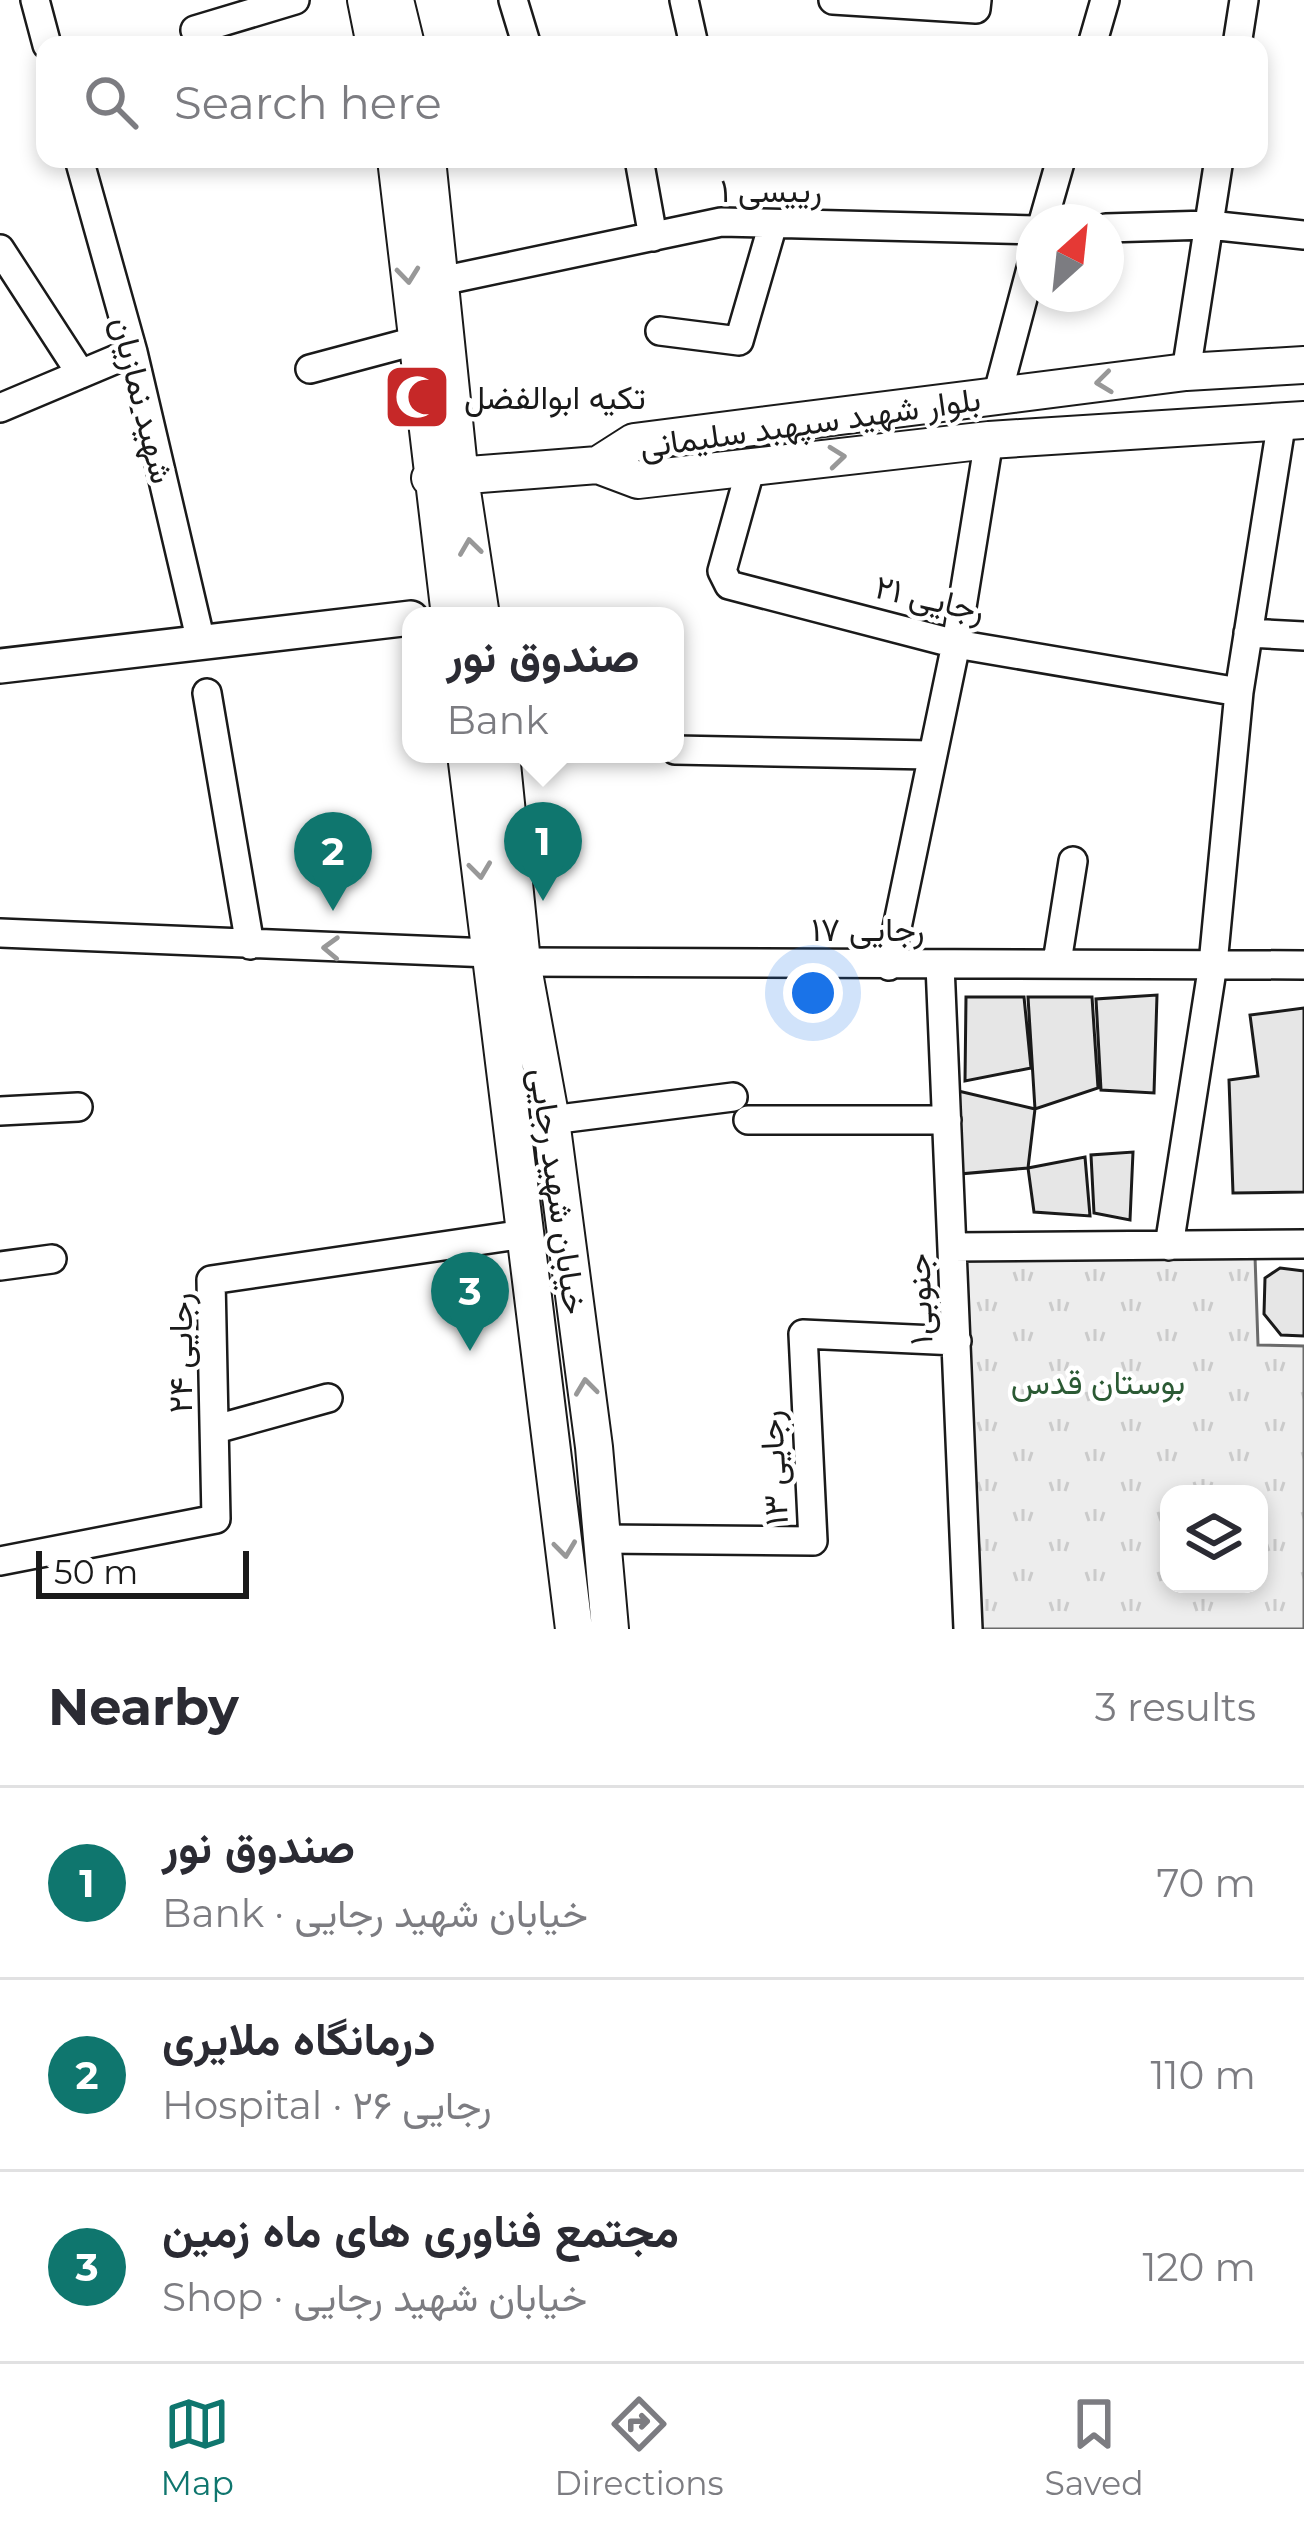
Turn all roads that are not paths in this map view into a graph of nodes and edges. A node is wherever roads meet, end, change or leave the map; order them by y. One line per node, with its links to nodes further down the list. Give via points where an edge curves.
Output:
1 (35, 0): 12 (street)
2 (295, 0): 11 (street)
3 (366, 0): 13 (main road)
4 (395, 0): 14 (main road)
5 (513, 0): 15 (street)
6 (684, 0): 16 (street)
7 (833, 0): 8 (street, via 976,8)
8 (976, 0)
9 (1105, 0): 17 (street)
10 (1244, 0): 18 (street)
11 (195, 30)
12 (45, 36)
13 (373, 36)
14 (404, 36)
15 (524, 36)
16 (692, 36)
17 (1095, 36)
18 (1238, 36)
19 (82, 168): 37 (street, شهید نمازیان)
20 (397, 168): 36 (main road, one-way to 36)
21 (428, 168): 33 (main road)
22 (641, 168): 31 (street)
23 (1058, 168): 25 (street)
24 (1218, 168): 27 (street)
25 (1048, 204)
26 (773, 224): 29 (street, رییسی ۱); 31 (street, رییسی ۱, via 721,222); 35 (street, via 739,341)
27 (1209, 225): 28 (street); 30 (street); 40 (street)
28 (1124, 227)
29 (1016, 230)
30 (1304, 235)
31 (653, 237): 33 (street, رییسی ۱)
32 (0, 250): 41 (street)
33 (441, 281): 48 (main road)
34 (1020, 312): 42 (street)
35 (660, 331)
36 (415, 341): 39 (street); 48 (main road)
37 (133, 352): 41 (street); 53 (street, شهید نمازیان)
38 (1303, 364): 40 (main road, بلوار شهید سپهبد سلیمانی)
39 (310, 369)
40 (1186, 372): 42 (main road, بلوار شهید سپهبد سلیمانی, one-way to 42)
41 (81, 374): 43 (street)
42 (998, 396): 46 (main road, بلوار شهید سپهبد سلیمانی, via 634,442)
43 (0, 408)
44 (1293, 420): 45 (main road, بلوار شهید سپهبد سلیمانی); 51 (street)
45 (988, 440): 47 (main road, بلوار شهید سپهبد سلیمانی, one-way to 45); 54 (street)
46 (598, 465): 47 (main road, بلوار شهید سپهبد سلیمانی, via 638,480); 48 (main road)
47 (751, 467): 54 (street, رجایی ۲۱, via 722,580)
48 (445, 478): 49 (main road)
49 (452, 607)
50 (402, 619): 53 (street)
51 (1248, 634): 52 (street); 56 (street)
52 (1304, 636)
53 (202, 642): 55 (street)
54 (956, 644): 56 (street, رجایی ۲۱); 59 (street)
55 (0, 666)
56 (1239, 692): 67 (street)
57 (207, 693): 64 (street)
58 (684, 750): 59 (street)
59 (931, 754): 70 (street)
60 (468, 763): 65 (main road, خیابان شهید رجایی, one-way to 65)
61 (501, 763): 65 (main road, خیابان شهید رجایی)
62 (1073, 862): 66 (street)
63 (0, 933): 64 (street, رجایی ۱۷)
64 (250, 945): 65 (street, رجایی ۱۷, one-way to 64)
65 (506, 958): 70 (street, رجایی ۱۷); 73 (main road, خیابان شهید رجایی); 75 (main road, خیابان شهید رجایی)
66 (1057, 962): 67 (street, رجایی ۱۷); 69 (street, رجایی ۱۷)
67 (1214, 964): 68 (street, رجایی ۱۷); 77 (street)
68 (1304, 964)
69 (940, 965): 70 (street, رجایی ۱۷); 74 (street, جنوبی۱)
70 (889, 966)
71 (78, 1107): 72 (street)
72 (0, 1111)
73 (551, 1120): 74 (street, via 740,1108); 85 (main road, خیابان شهید رجایی, one-way to 73)
74 (947, 1120): 78 (street, جنوبی۱)
75 (525, 1234): 83 (street, رجایی ۲۴, via 211,1280); 84 (main road, خیابان شهید رجایی)
76 (1304, 1244): 77 (street)
77 (1168, 1246): 78 (street)
78 (953, 1247): 81 (street, جنوبی۱)
79 (52, 1259): 80 (street)
80 (0, 1266)
81 (957, 1342): 86 (street, رجایی ۱۳, via 803,1334 813,1541); 90 (street, جنوبی۱)
82 (328, 1397): 83 (street)
83 (216, 1430): 87 (street, رجایی ۲۴, via 216,1520)
84 (553, 1447): 85 (main road); 88 (main road, خیابان شهید رجایی, one-way to 88)
85 (594, 1447): 86 (main road, خیابان شهید رجایی)
86 (602, 1539): 89 (main road, خیابان شهید رجایی)
87 (0, 1561)
88 (574, 1629)
89 (610, 1629)
90 (968, 1629)

